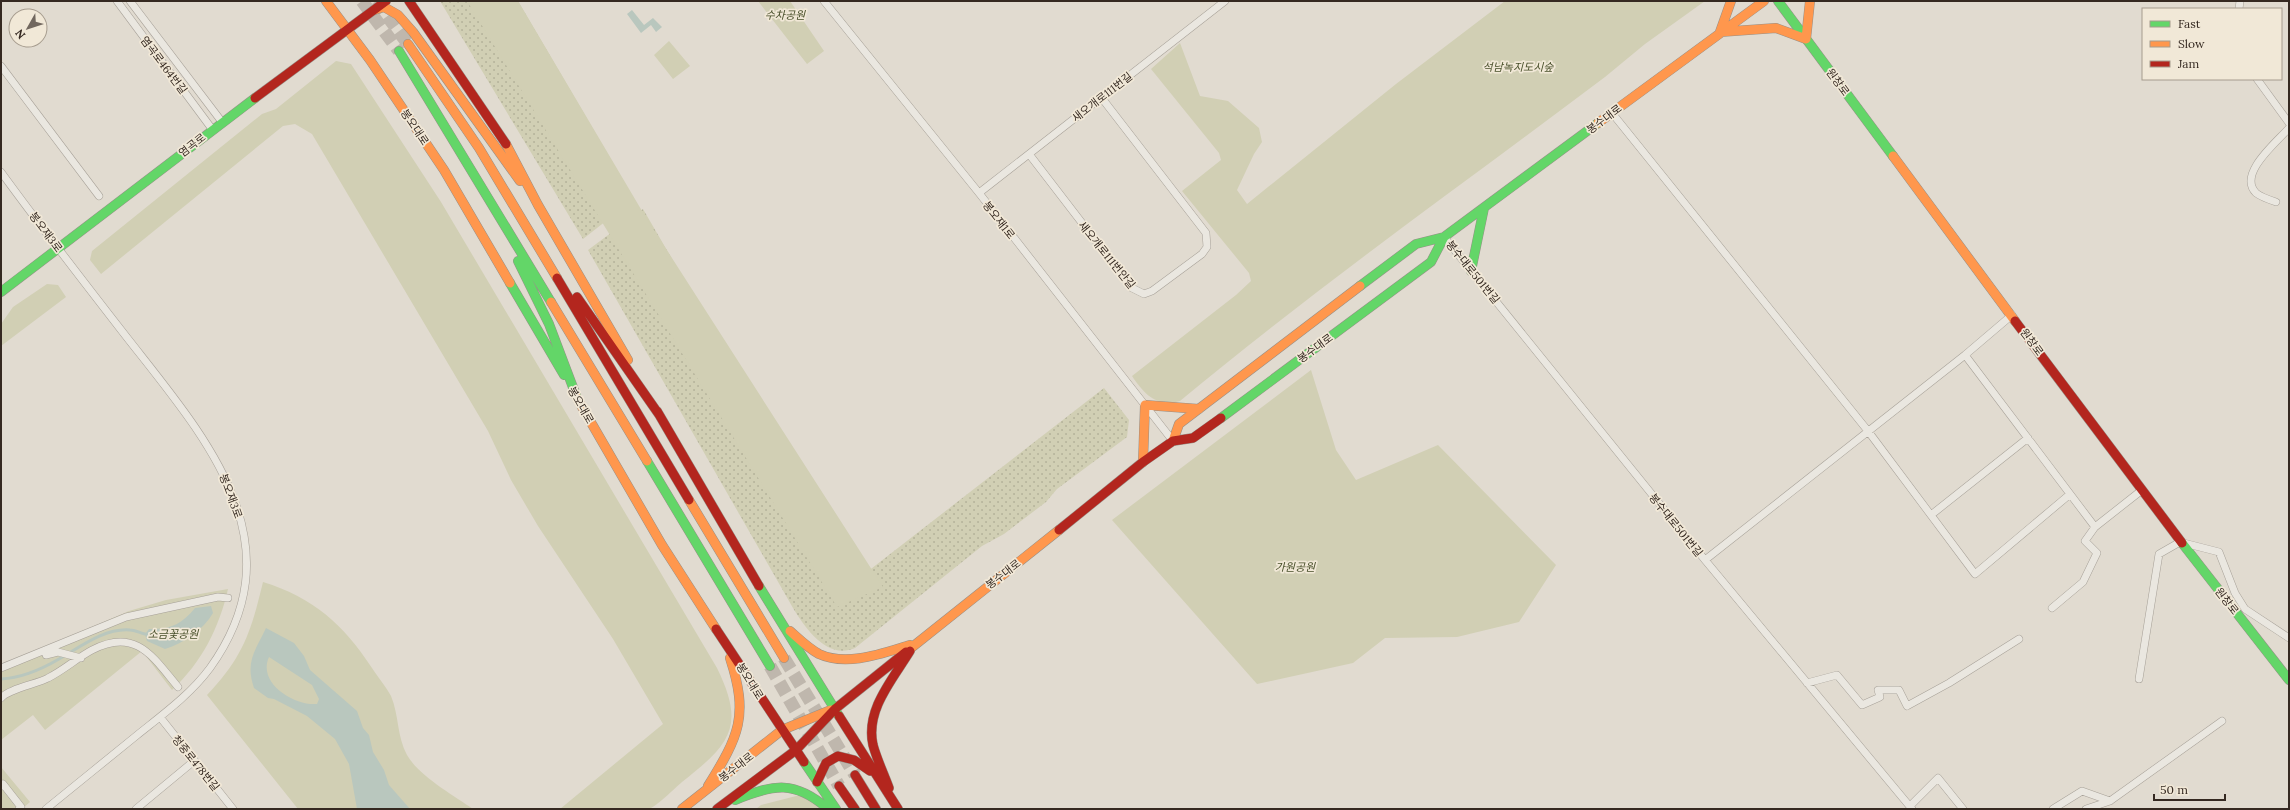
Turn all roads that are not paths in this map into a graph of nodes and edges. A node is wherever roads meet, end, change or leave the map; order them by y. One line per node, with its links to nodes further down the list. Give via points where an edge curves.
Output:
1 (117, 1): 22 (street, 염곡로464번길)
2 (130, 1): 21 (street, 염곡로464번길)
3 (326, 1): 13 (main road, 봉오대로)
4 (386, 1): 12 (main road, 염곡로)
5 (409, 1): 35 (main road, via 504,141)
6 (824, 1): 32 (street, 봉오재1로)
7 (1225, 1): 20 (street, 새오개로111번길)
8 (1731, 1): 14 (main road)
9 (1764, 1): 14 (main road, 봉수대로)
10 (1778, 1): 15 (main road, 원창로)
11 (1810, 1): 15 (main road)
12 (374, 10): 13 (main road, 염곡로); 35 (main road, via 384,7 398,15 414,32)
13 (347, 30): 24 (main road, 염곡로); 43 (main road, 봉오대로, via 444,170)
14 (1720, 32): 15 (main road, via 1776,28); 23 (main road, 봉수대로)
15 (1806, 38): 41 (main road, 원창로)
16 (408, 44): 28 (main road)
17 (399, 51): 31 (main road)
18 (1, 66): 33 (street)
19 (2258, 80): 25 (street)
20 (1101, 98): 29 (street, 새오개로111번길); 29 (street, 새오개로111번안길, via 1206,233 1207,247 1202,254 1152,291 1144,294 1137,291 1132,288)
21 (208, 104): 22 (street, via 207,112); 24 (street, 염곡로464번길)
22 (200, 112): 27 (street, 염곡로464번길)
23 (1612, 112): 36 (main road, 봉수대로); 47 (street)
24 (222, 122): 27 (main road, 염곡로)
25 (2289, 123)
26 (2289, 128): 34 (street, via 2253,168 2250,180 2256,193)
27 (212, 129): 38 (main road, 염곡로)
28 (479, 148): 46 (main road, via 560,272); 65 (main road)
29 (1029, 154): 32 (street, 새오개로111번길)
30 (1, 172): 38 (street, 봉오재3로)
31 (474, 173): 43 (main road, via 549,324); 67 (main road)
32 (979, 193): 44 (street, 봉오재1로)
33 (99, 196)
34 (2276, 202)
35 (538, 205): 46 (main road)
36 (1484, 208): 37 (main road, 봉수대로); 39 (main road)
37 (1444, 237): 39 (street, 봉수대로501번길); 45 (main road, 봉수대로, via 1416,244); 49 (main road, 봉수대로, via 1431,262 1193,438)
38 (58, 248): 40 (main road, 염곡로); 75 (street, 봉오재3로, via 166,387 208,446 228,482 243,531 247,557 245,586 238,618 209,669)
39 (1471, 271): 56 (street, 봉수대로501번길)
40 (1, 292)
41 (2012, 315): 42 (street); 51 (main road, 원창로)
42 (1965, 355): 47 (street); 48 (street)
43 (577, 398): 60 (main road, 봉오대로, via 662,545)
44 (1145, 405): 45 (main road); 49 (street, 봉오재1로); 50 (main road)
45 (1198, 409): 49 (main road, 봉수대로, via 1179,424)
46 (660, 416): 59 (main road)
47 (1868, 431): 53 (street); 56 (street)
48 (2028, 438): 52 (street); 53 (street)
49 (1172, 441): 50 (main road, 봉수대로)
50 (1144, 462): 63 (main road, 봉수대로)
51 (2142, 490): 54 (street); 55 (main road, 원창로)
52 (2069, 495): 53 (street, via 1976,574); 54 (street)
53 (1931, 515)
54 (2096, 528): 58 (street, via 2085,541 2097,553 2083,582)
55 (2180, 542): 61 (street, via 2219,552 2235,593 2245,609); 69 (street, via 2159,554); 70 (main road, 원창로)
56 (1705, 560): 71 (street, 봉수대로501번길)
57 (228, 598): 66 (street, via 218,597 126,617)
58 (2052, 608)
59 (782, 625): 63 (main road, via 811,649 826,657 837,659); 74 (main road)
60 (721, 636): 77 (main road, 봉오대로); 85 (main road, via 739,682 742,714 737,735)
61 (2289, 638)
62 (2019, 639): 71 (street, via 1950,683 1907,706 1899,690 1878,690 1880,697 1862,705 1837,675)
63 (914, 644): 74 (main road, 봉수대로); 87 (main road, via 878,705 871,730 874,749)
64 (81, 658): 66 (street, via 58,652); 72 (street, via 92,650 111,643 128,641 141,647); 73 (street, via 39,683)
65 (784, 658)
66 (24, 660): 68 (street)
67 (770, 666)
68 (1, 668)
69 (2139, 679)
70 (2289, 680)
71 (1807, 682): 90 (street, 봉수대로501번길)
72 (178, 687)
73 (1, 698)
74 (835, 709): 77 (main road, 봉수대로); 78 (main road, 봉수대로); 81 (main road)
75 (160, 717): 79 (street, 청중로478번길); 91 (street, 봉오재3로)
76 (2222, 721): 86 (street)
77 (782, 730): 78 (main road, 봉오대로); 85 (main road, 봉수대로)
78 (796, 750): 82 (main road, 봉오대로); 89 (main road, 봉수대로)
79 (194, 761): 92 (street); 93 (street, 청중로478번길)
80 (855, 775): 98 (main road)
81 (876, 776): 82 (main road, via 856,760 838,756 823,765); 87 (main road)
82 (817, 782): 96 (main road, 봉오대로)
83 (1, 786): 88 (street, via 3,784)
84 (839, 786): 97 (main road)
85 (705, 791): 94 (main road, 봉수대로)
86 (2110, 801): 100 (street, via 2082,791); 101 (street)
87 (896, 805)
88 (21, 808)
89 (718, 808): 95 (main road, via 756,791 781,785 808,793)
90 (1911, 808): 99 (street, via 1938,778)
91 (46, 809)
92 (136, 809)
93 (233, 809)
94 (682, 809)
95 (828, 809)
96 (836, 809)
97 (855, 809)
98 (876, 809)
99 (1962, 809)
100 (2053, 809)
101 (2086, 809)

